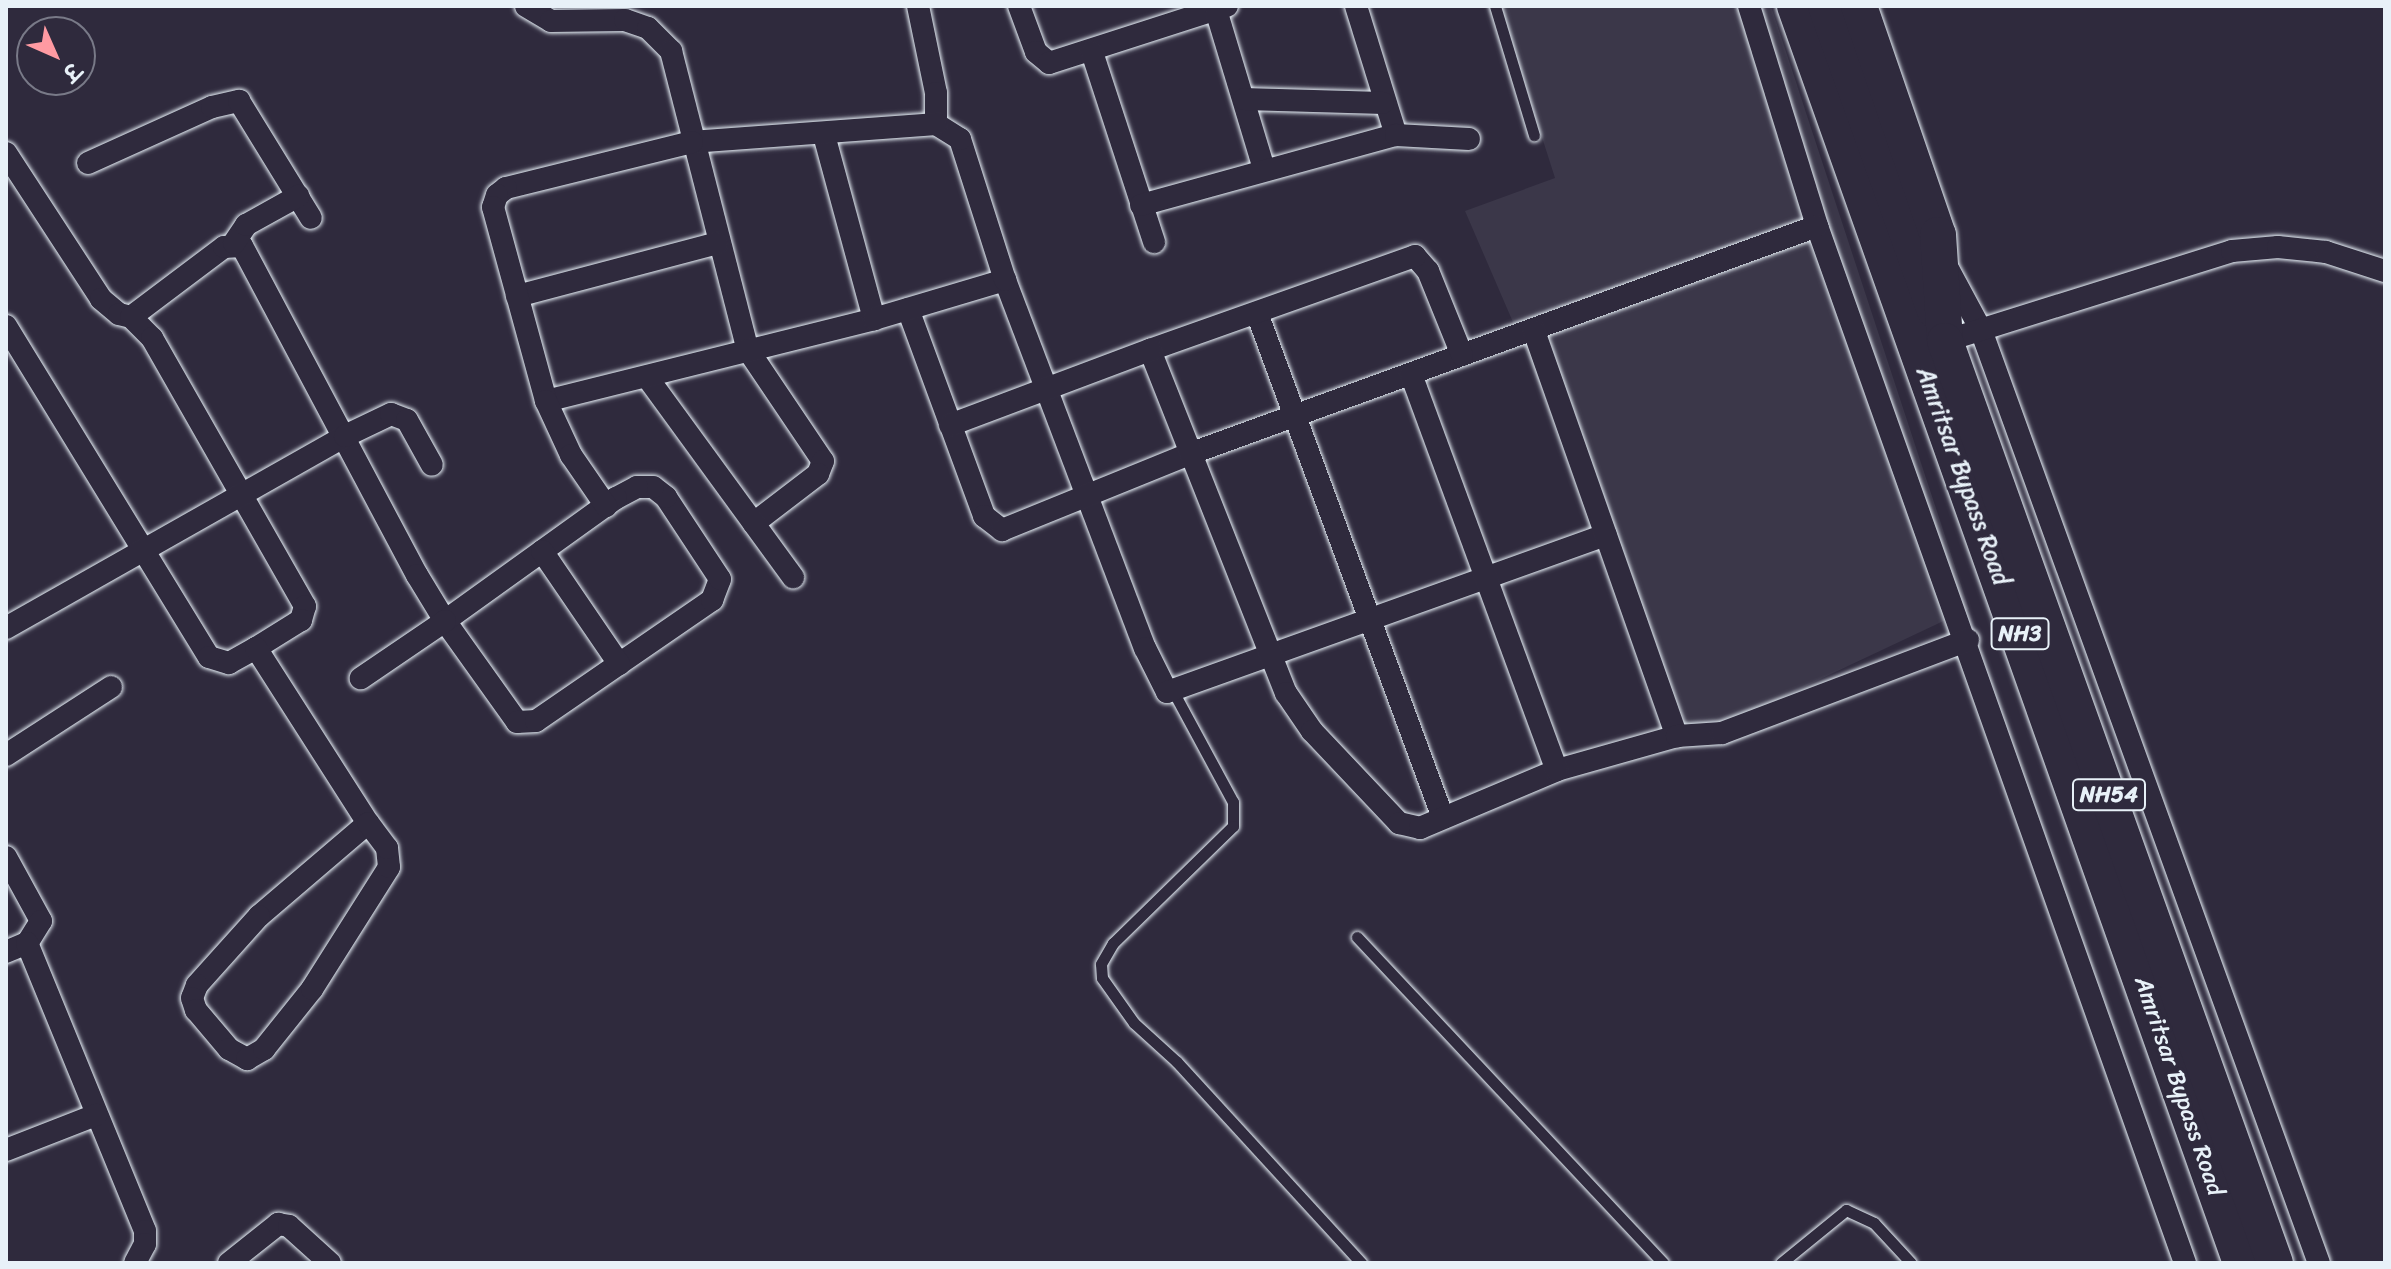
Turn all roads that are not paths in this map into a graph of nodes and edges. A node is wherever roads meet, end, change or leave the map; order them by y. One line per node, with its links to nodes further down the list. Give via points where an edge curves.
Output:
1 (526, 6): 19 (street, via 551,21 625,20 662,37 671,51)
2 (918, 6): 14 (street, via 936,93)
3 (1019, 6): 11 (street, via 1041,60 1049,63)
4 (1356, 6): 13 (street)
5 (1495, 6): 17 (lane)
6 (1749, 6): 26 (street)
7 (1795, 6): 92 (highway, Amritsar Bypass Road / NH3)
8 (1826, 6): 41 (highway, NH54)
9 (1859, 6): 30 (highway, Amritsar Bypass Road)
10 (1211, 9): 11 (street); 12 (street)
11 (1092, 52): 24 (street)
12 (1244, 99): 13 (street); 22 (street)
13 (1383, 103): 16 (street)
14 (936, 124): 15 (street); 32 (street, via 960,139)
15 (824, 135): 19 (street); 37 (street)
16 (1396, 135): 18 (street); 22 (street)
17 (1534, 135)
18 (1469, 139)
19 (692, 142): 29 (street); 33 (street, via 506,188 497,195 493,207)
20 (6, 153): 36 (street, via 101,299)
21 (88, 163): 23 (street, via 212,107 239,101)
22 (1264, 169): 24 (street)
23 (298, 196): 25 (street); 28 (street, via 246,225)
24 (1141, 205): 27 (street)
25 (311, 218)
26 (1817, 226): 40 (street); 66 (street)
27 (1154, 242)
28 (234, 243): 36 (street); 51 (street, via 248,253)
29 (717, 243): 33 (street); 42 (street)
30 (1943, 260): 39 (street); 41 (highway, Amritsar Bypass Road)
31 (2385, 271): 39 (street, via 2326,252 2278,247 2232,251)
32 (1005, 280): 34 (street); 47 (street)
33 (517, 296): 48 (street)
34 (908, 309): 37 (street); 50 (street)
35 (1257, 313): 43 (street); 44 (street, via 1415,256 1428,271); 49 (street)
36 (131, 317): 54 (street, via 152,338)
37 (874, 319): 42 (street)
38 (6, 326): 59 (street)
39 (1981, 330): 41 (street); 94 (street)
40 (1534, 331): 44 (street); 58 (street)
41 (1944, 334): 93 (highway, Amritsar Bypass Road / NH54)
42 (748, 350): 46 (street); 57 (street, via 823,461 818,474)
43 (1150, 350): 47 (street); 52 (street)
44 (1462, 355): 45 (street)
45 (1411, 374): 49 (street); 62 (street)
46 (647, 377): 48 (street); 57 (street)
47 (1045, 389): 50 (street); 55 (street)
48 (546, 401): 56 (street, via 563,442)
49 (1296, 416): 52 (street); 63 (street)
50 (950, 425): 55 (street, via 984,516 995,529)
51 (345, 436): 53 (street, via 399,414); 54 (street); 64 (street)
52 (1192, 453): 55 (street); 68 (street)
53 (432, 465)
54 (242, 493): 59 (street); 67 (street, via 305,606 301,620)
55 (1086, 496): 72 (street, via 1158,681)
56 (606, 506): 60 (street); 69 (street, via 637,487 653,487 666,497 721,585 712,600)
57 (754, 523): 61 (street)
58 (1606, 535): 62 (street); 73 (street)
59 (142, 548): 65 (street); 67 (street, via 209,657 229,663)
60 (542, 551): 64 (street); 69 (street)
61 (793, 577)
62 (1484, 577): 63 (street); 75 (street)
63 (1371, 619): 68 (street); 76 (street)
64 (445, 621): 69 (street, via 517,722 536,721); 70 (street)
65 (6, 628)
66 (1968, 640): 73 (street, via 1722,733); 91 (street)
67 (256, 648): 77 (street)
68 (1269, 658): 72 (street); 76 (street, via 1306,723 1399,823 1420,828)
69 (619, 664)
70 (361, 678)
71 (111, 687): 74 (street)
72 (1174, 693): 87 (lane, via 1233,802 1233,826 1113,943 1101,964 1102,978 1134,1023 1177,1062)
73 (1677, 736): 75 (street)
74 (6, 755)
75 (1557, 770): 76 (street)
76 (1443, 818)
77 (368, 823): 77 (street, via 390,858 383,878 350,935 264,1049 251,1058 240,1056 196,1010 192,998 197,985 259,916)
78 (6, 857): 80 (street, via 39,911 38,929)
79 (1357, 937): 88 (lane)
80 (27, 943): 81 (street); 82 (street)
81 (6, 952)
82 (96, 1115): 83 (street); 84 (street, via 145,1231)
83 (6, 1150)
84 (135, 1263)
85 (229, 1263): 86 (street, via 278,1224 289,1226)
86 (330, 1263)
87 (1361, 1263)
88 (1663, 1263)
89 (1781, 1263): 90 (lane, via 1846,1210 1874,1223)
90 (1911, 1263)
91 (2185, 1263)
92 (2241, 1263)
93 (2275, 1263)
94 (2319, 1263)

